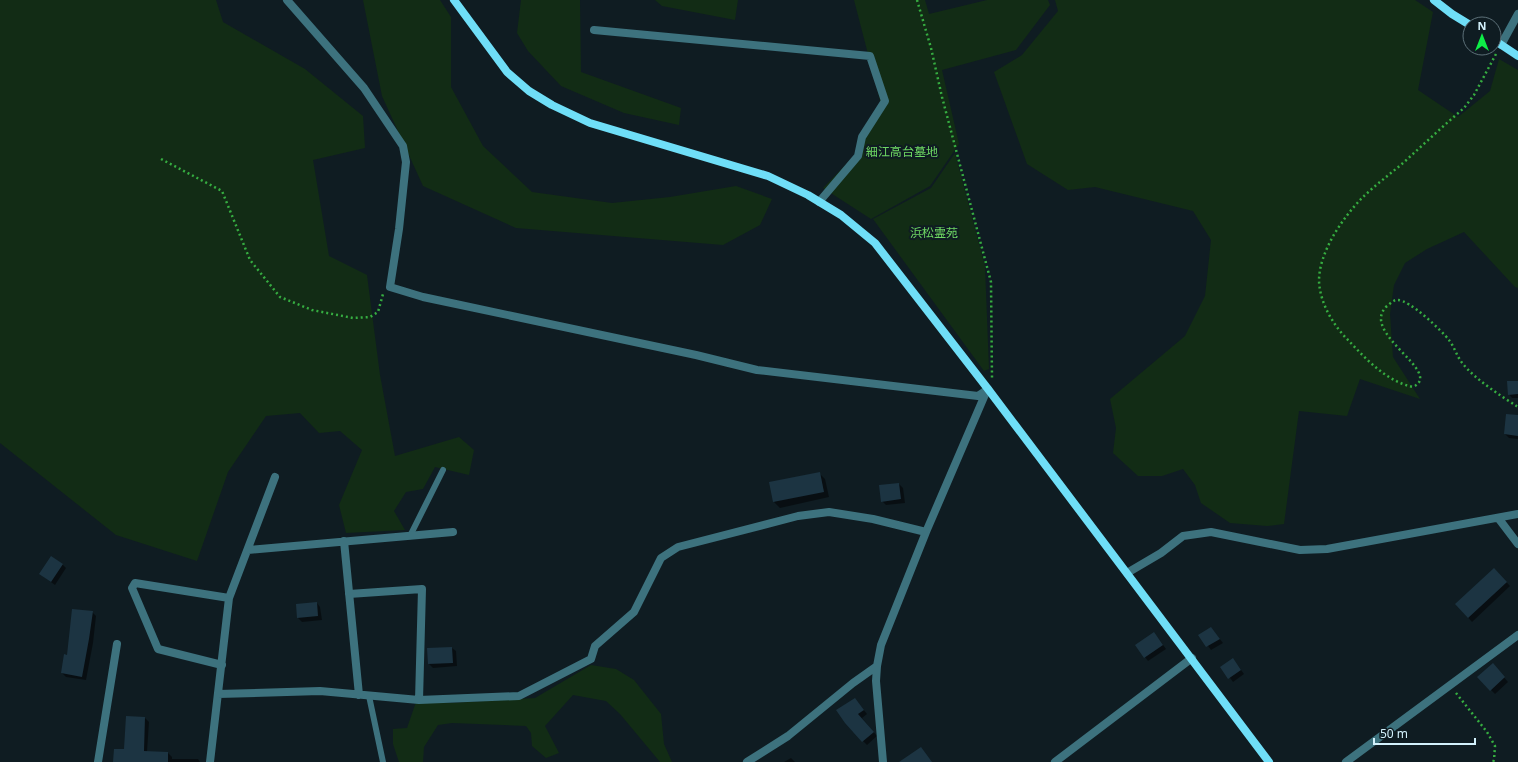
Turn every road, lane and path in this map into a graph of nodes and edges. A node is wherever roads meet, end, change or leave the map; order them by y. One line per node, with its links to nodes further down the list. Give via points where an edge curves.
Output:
1 (287, 0): 14 (street, via 364,88 403,146 406,162)
2 (454, 0): 13 (street, via 507,72 529,91 552,105 590,123 768,176)
3 (917, 0): 15 (path, via 991,282 993,374)
4 (1434, 0): 6 (street)
5 (1518, 14): 8 (street)
6 (1462, 21)
7 (594, 30): 13 (street, via 870,56 885,101 862,137 858,156)
8 (1502, 36)
9 (1502, 46): 11 (street)
10 (1491, 56): 16 (path, via 1474,95 1464,108 1362,198 1342,220 1324,256 1319,281 1326,308 1336,328 1384,374 1413,388 1419,383 1421,376 1418,370 1382,328 1380,320 1383,310 1393,302 1405,301 1449,340 1463,364 1489,388)
11 (1518, 56)
12 (161, 159): 14 (path, via 222,191 250,260 280,297 312,310 353,318 370,317 378,312 384,284)
13 (819, 202): 15 (street, via 875,243)
14 (390, 287): 15 (street, via 423,298 688,353 757,370 978,396)
15 (988, 389): 22 (street); 27 (street)
16 (1518, 407)
17 (443, 470): 23 (lane)
18 (275, 477): 26 (street)
19 (1518, 514): 20 (street)
20 (1498, 519): 25 (street); 27 (street, via 1327,549 1300,550 1211,532 1183,536 1161,553)
21 (453, 532): 23 (street)
22 (926, 532): 34 (street, via 882,645); 39 (street, via 829,512 798,516 678,547 661,558 634,612 595,646 591,659 518,696)
23 (410, 536): 24 (street)
24 (344, 541): 26 (street); 28 (street)
25 (1518, 544)
26 (248, 550): 29 (street)
27 (1127, 573): 32 (street)
28 (349, 594): 37 (street); 39 (street, via 422,589)
29 (229, 598): 33 (street); 33 (street, via 135,583 132,588 158,649)
30 (1518, 634): 35 (street)
31 (117, 644): 40 (street)
32 (1192, 658): 45 (street); 46 (street)
33 (222, 665): 36 (street)
34 (877, 666): 43 (street, via 853,682 788,736); 44 (street)
35 (1450, 685): 47 (street); 48 (path, via 1488,732 1495,746)
36 (218, 694): 37 (street, via 320,692); 41 (street)
37 (359, 695): 38 (street)
38 (370, 696): 39 (street); 42 (lane)
39 (419, 700)
40 (98, 762)
41 (210, 762)
42 (383, 762)
43 (747, 762)
44 (883, 762)
45 (1055, 762)
46 (1269, 762)
47 (1346, 762)
48 (1493, 762)

